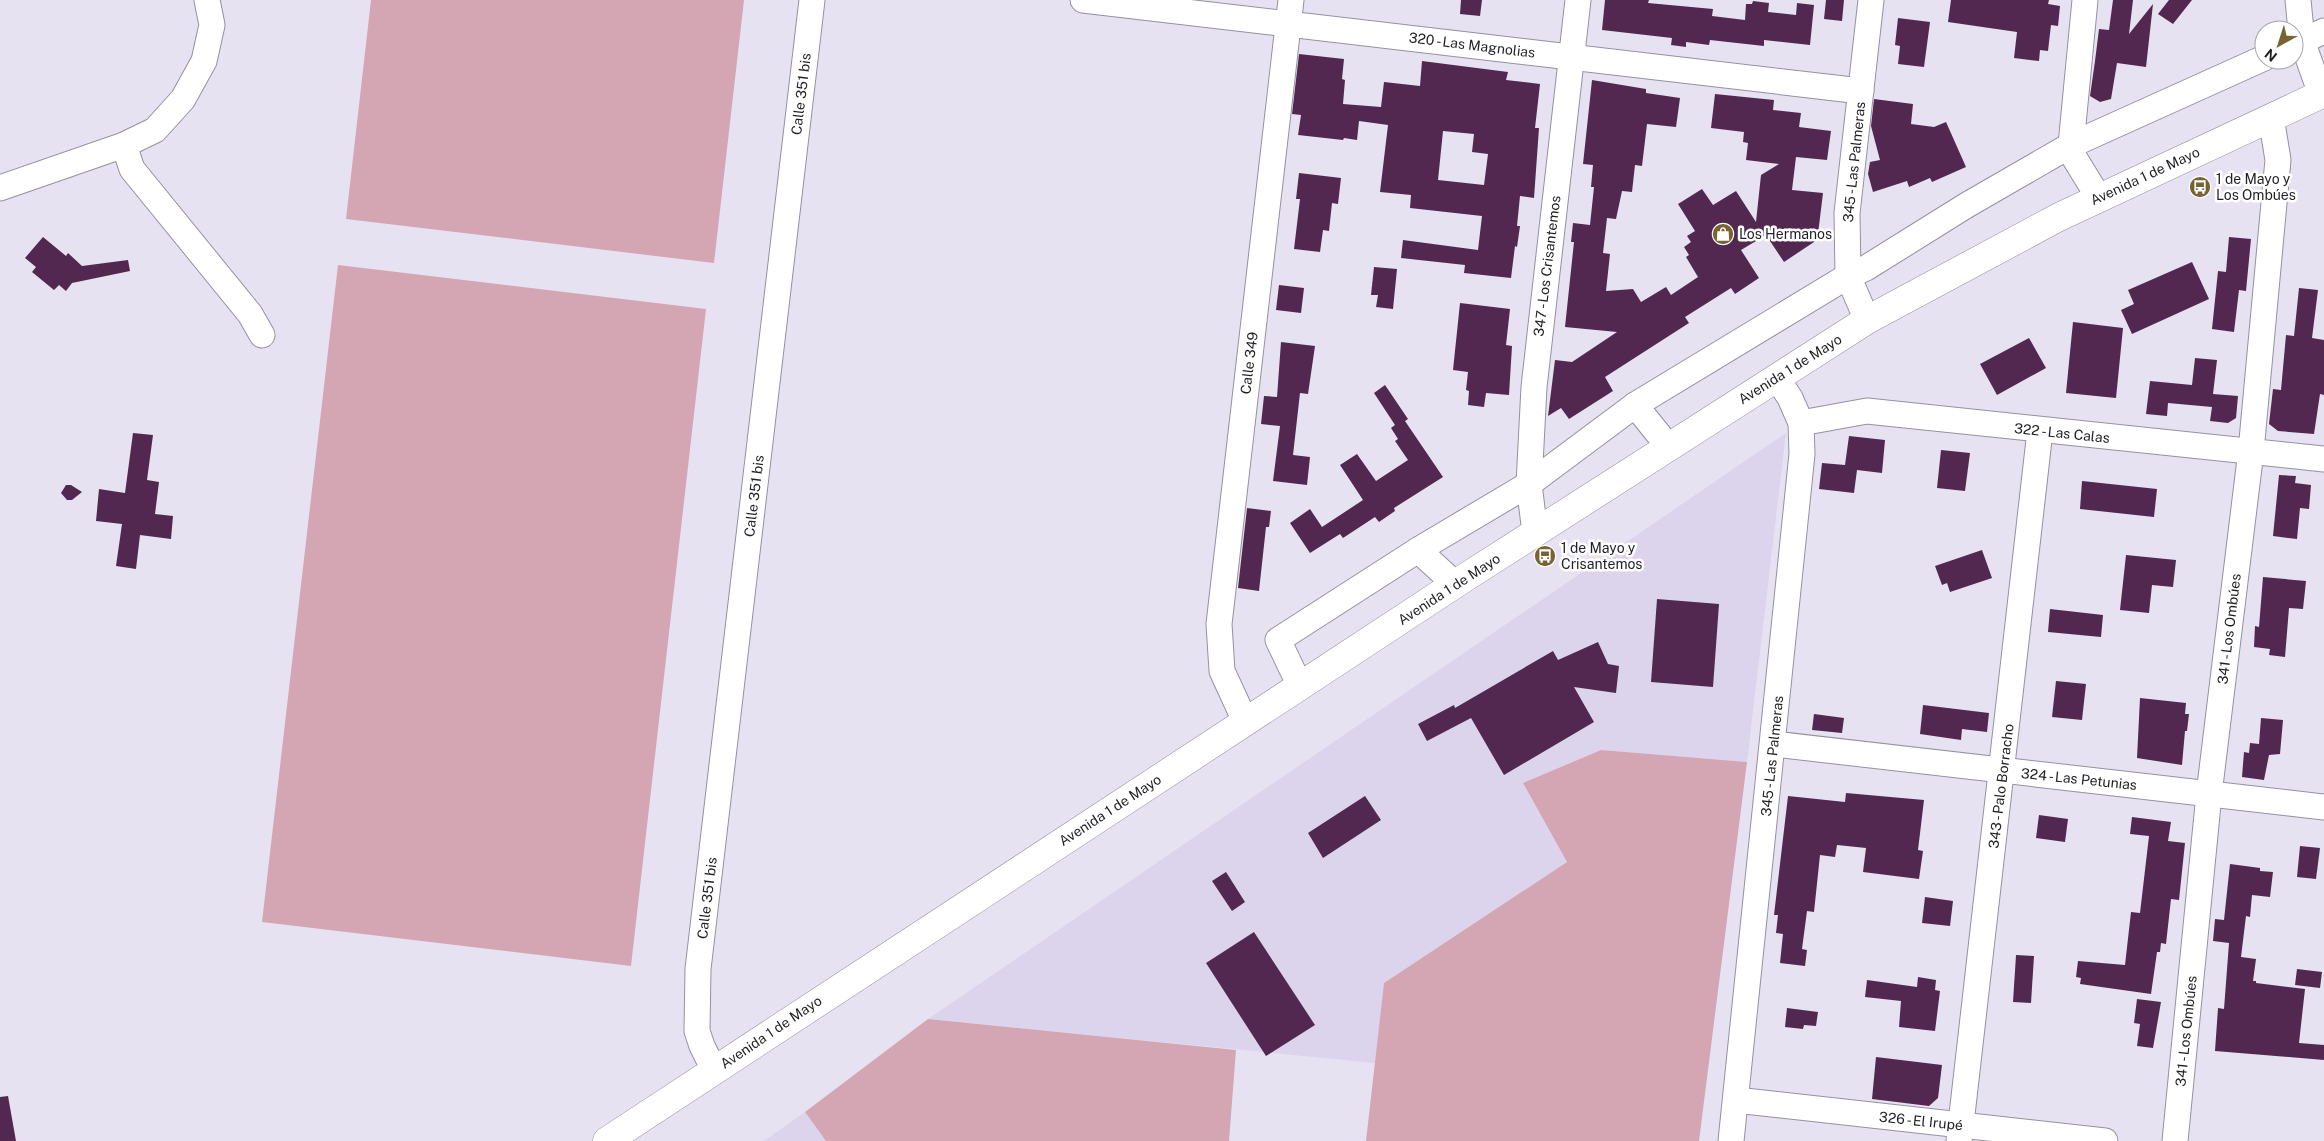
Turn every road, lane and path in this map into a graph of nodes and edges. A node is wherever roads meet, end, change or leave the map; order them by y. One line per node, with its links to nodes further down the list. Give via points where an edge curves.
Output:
1 (207, 0): 15 (street, via 212,25 204,61 183,99 155,130)
2 (812, 0): 39 (street, Calle 351 bis, via 698,969 697,1031)
3 (1083, 0): 8 (street, 320 - Las Magnolias)
4 (1578, 0): 10 (street, 347 - Los Crisantemos)
5 (1871, 0): 12 (street, 345 - Las Palmeras)
6 (2086, 0): 16 (street)
7 (2298, 0): 9 (street)
8 (1290, 12): 10 (street, 320 - Las Magnolias); 34 (street, Calle 349, via 1219,624 1222,671)
9 (2307, 39): 13 (street)
10 (1572, 57): 12 (street, 320 - Las Magnolias); 29 (street, 347 - Los Crisantemos, via 1534,387)
11 (2254, 63): 16 (street)
12 (1861, 91): 19 (street, 345 - Las Palmeras, via 1847,213)
13 (2322, 93): 14 (main road, Avenida 1 de Mayo)
14 (2271, 117): 18 (main road, Avenida 1 de Mayo); 27 (street, 341 - Los Ombúes, via 2278,160)
15 (124, 145): 17 (street); 21 (street, via 132,169 250,314)
16 (2071, 145): 18 (street, via 2072,154); 19 (street)
17 (0, 188)
18 (2099, 198): 20 (main road, Avenida 1 de Mayo)
19 (1848, 276): 20 (street, 345 - Las Palmeras); 23 (street)
20 (1867, 320): 22 (main road, Avenida 1 de Mayo)
21 (262, 335)
22 (1777, 378): 24 (street, 345 - Las Palmeras); 26 (main road, Avenida 1 de Mayo)
23 (1635, 404): 26 (street); 29 (street)
24 (1802, 422): 25 (street, 322 - Las Calas, via 1867,411); 35 (street, 345 - Las Palmeras, via 1802,454)
25 (2040, 431): 27 (street, 322 - Las Calas); 36 (street, 343 - Palo Borracho)
26 (1668, 446): 30 (main road, Avenida 1 de Mayo)
27 (2250, 451): 28 (street, 322 - Las Calas); 37 (street, 341 - Los Ombúes)
28 (2324, 459)
29 (1529, 484): 30 (street, 347 - Los Crisantemos); 31 (street)
30 (1535, 533): 32 (main road, Avenida 1 de Mayo)
31 (1418, 550): 32 (street); 33 (street, via 1278,640)
32 (1455, 584): 33 (main road, Avenida 1 de Mayo)
33 (1300, 686): 34 (main road, Avenida 1 de Mayo)
34 (1245, 721): 39 (main road, Avenida 1 de Mayo)
35 (1774, 744): 36 (street, 324 - Las Petunias); 40 (street, 345 - Las Palmeras)
36 (2003, 771): 37 (street, 324 - Las Petunias); 41 (street, 343 - Palo Borracho)
37 (2209, 794): 38 (street, 324 - Las Petunias); 45 (street, 341 - Los Ombúes)
38 (2324, 807)
39 (714, 1070): 42 (main road, Avenida 1 de Mayo)
40 (1736, 1100): 41 (street, 326 - El Irupé); 43 (street, 345 - Las Palmeras)
41 (1959, 1133): 44 (street, 326 - El Irupé)
42 (607, 1141)
43 (1731, 1141)
44 (2106, 1141)
45 (2175, 1141)

